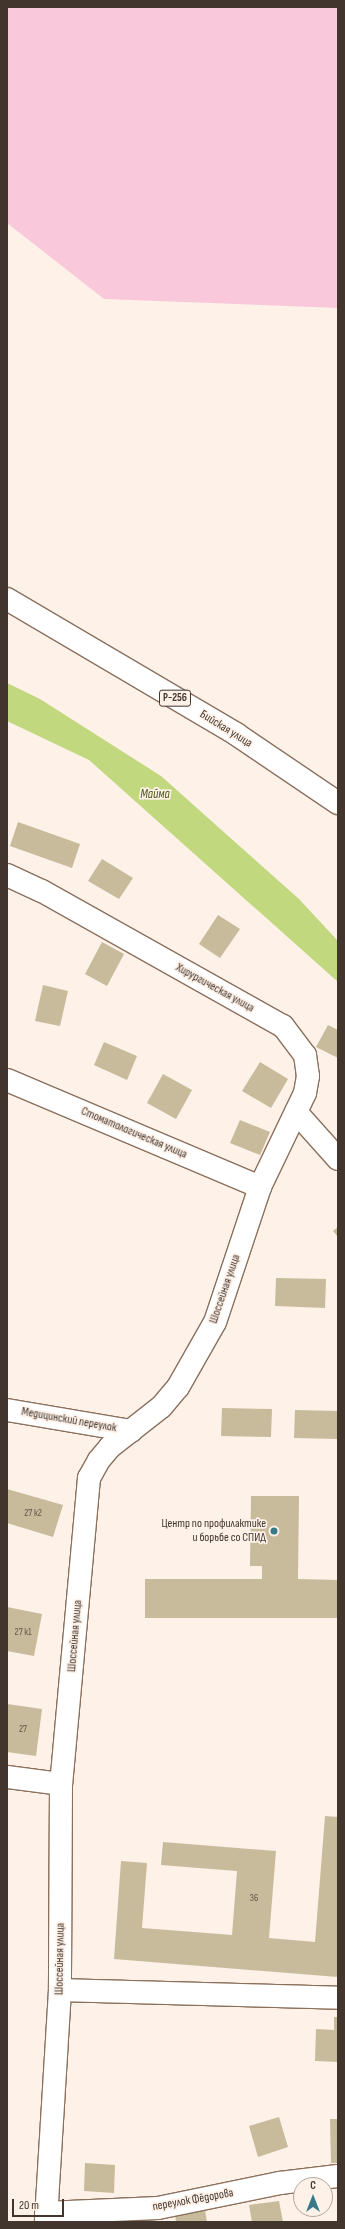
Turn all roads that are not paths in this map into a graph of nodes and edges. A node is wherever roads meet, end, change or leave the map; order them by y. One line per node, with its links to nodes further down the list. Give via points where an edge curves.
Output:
1 (7, 599): 2 (street, Бийская улица / Р-256, via 236,734)
2 (338, 803)
3 (7, 875): 5 (street, Хирургическая улица, via 42,891 283,1026 305,1055 308,1076 305,1093)
4 (7, 1080): 7 (street, Стоматологическая улица)
5 (296, 1112): 6 (street); 7 (street, Шоссейная улица)
6 (338, 1159)
7 (260, 1187): 9 (street, Шоссейная улица, via 215,1322 178,1387 160,1407)
8 (7, 1410): 9 (street, Медицинский переулок)
9 (131, 1431): 11 (street, Шоссейная улица, via 99,1460 89,1478)
10 (7, 1777): 11 (street)
11 (61, 1784): 12 (street, Шоссейная улица)
12 (60, 1990): 13 (street); 15 (street, Шоссейная улица)
13 (338, 1998)
14 (338, 2176): 15 (street, переулок Фёдорова, via 280,2183 158,2208)
15 (46, 2218)

